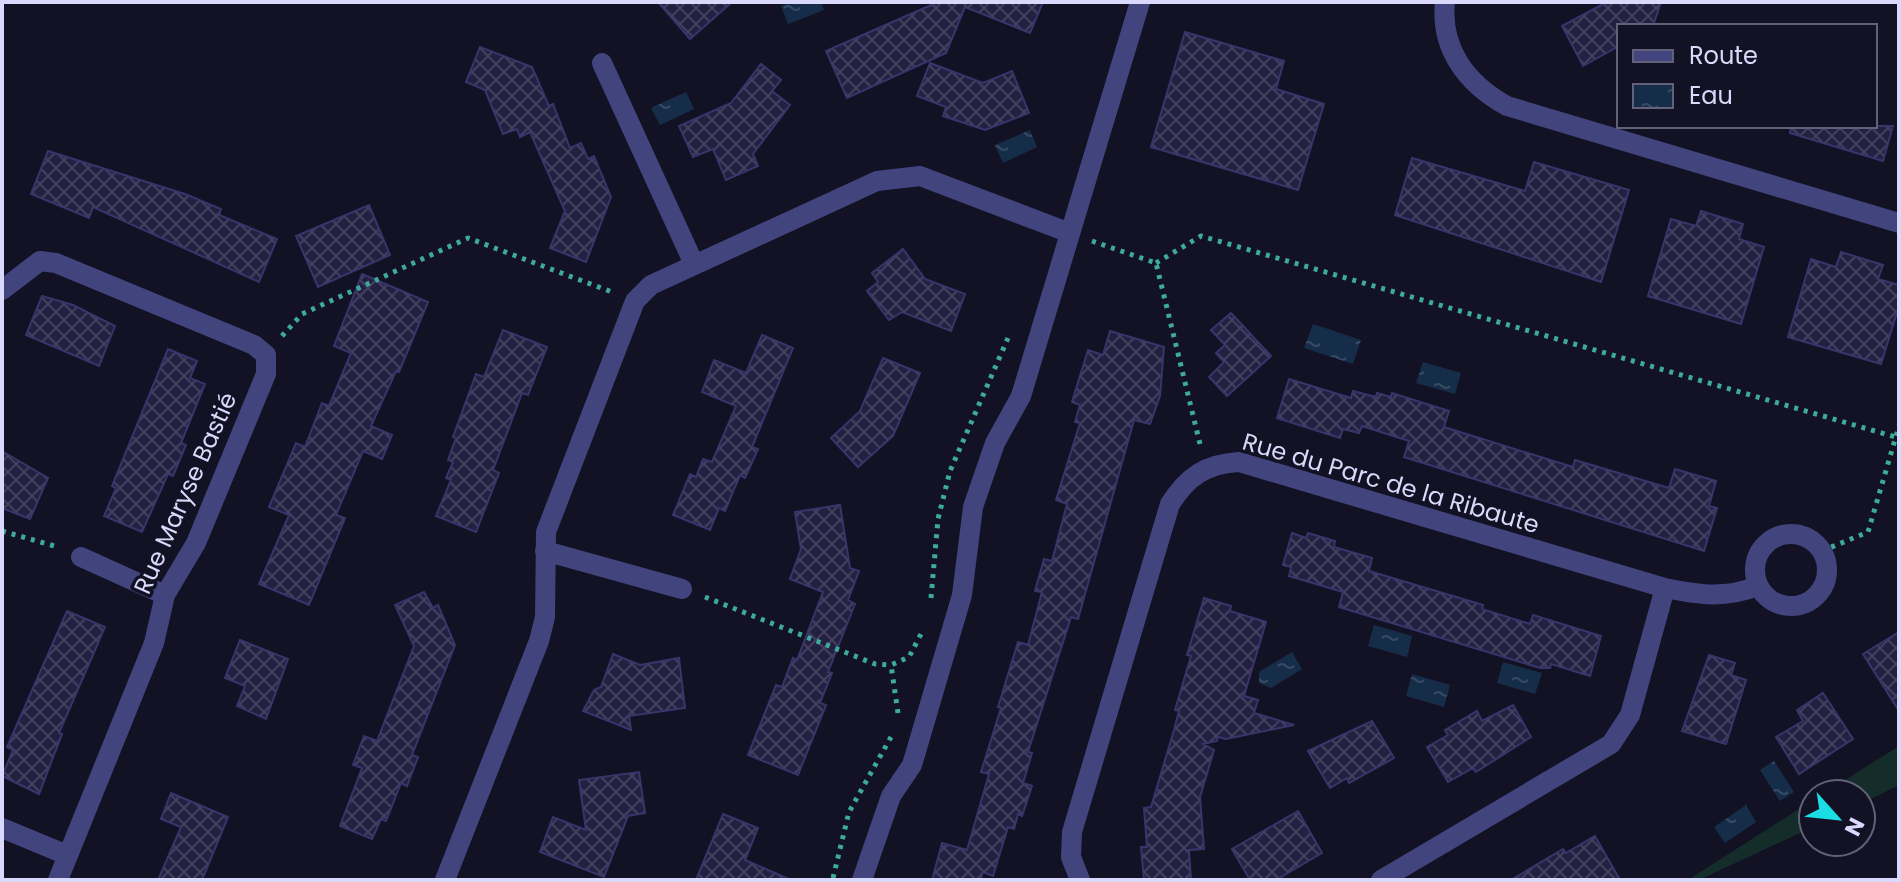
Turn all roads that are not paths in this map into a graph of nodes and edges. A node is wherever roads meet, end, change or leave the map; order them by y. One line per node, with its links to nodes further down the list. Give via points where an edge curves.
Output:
1 (1140, 2): 5 (street)
2 (1445, 2): 4 (street, via 1446,38 1455,59 1487,95 1507,106)
3 (602, 63): 6 (street)
4 (1899, 223)
5 (1070, 233): 6 (street, via 937,181 898,176); 18 (street, via 1021,396 995,443 973,507 962,595 912,765 891,796)
6 (694, 264): 8 (street, via 651,285 635,301 552,512)
7 (2, 290): 13 (street, Rue Maryse Bastié, via 40,261 56,263 254,345 266,355 266,374 196,543)
8 (545, 551): 12 (street); 17 (street, via 545,617 539,641)
9 (81, 557): 13 (street)
10 (1758, 586): 10 (street, via 1785,606 1803,605 1827,580 1827,562 1805,536 1788,533 1772,539 1757,560); 11 (street, Rue du Parc de la Ribaute, via 1712,597)
11 (1665, 588): 19 (street, Rue du Parc de la Ribaute, via 1239,462 1205,469 1181,486 1165,518 1072,832 1071,857); 20 (street, via 1630,715 1611,744)
12 (682, 589)
13 (165, 595): 15 (street, Rue Maryse Bastié, via 154,643)
14 (2, 828): 15 (street)
15 (67, 855): 16 (street, Rue Maryse Bastié)
16 (58, 880)
17 (445, 880)
18 (862, 880)
19 (1080, 880)
20 (1381, 880)

